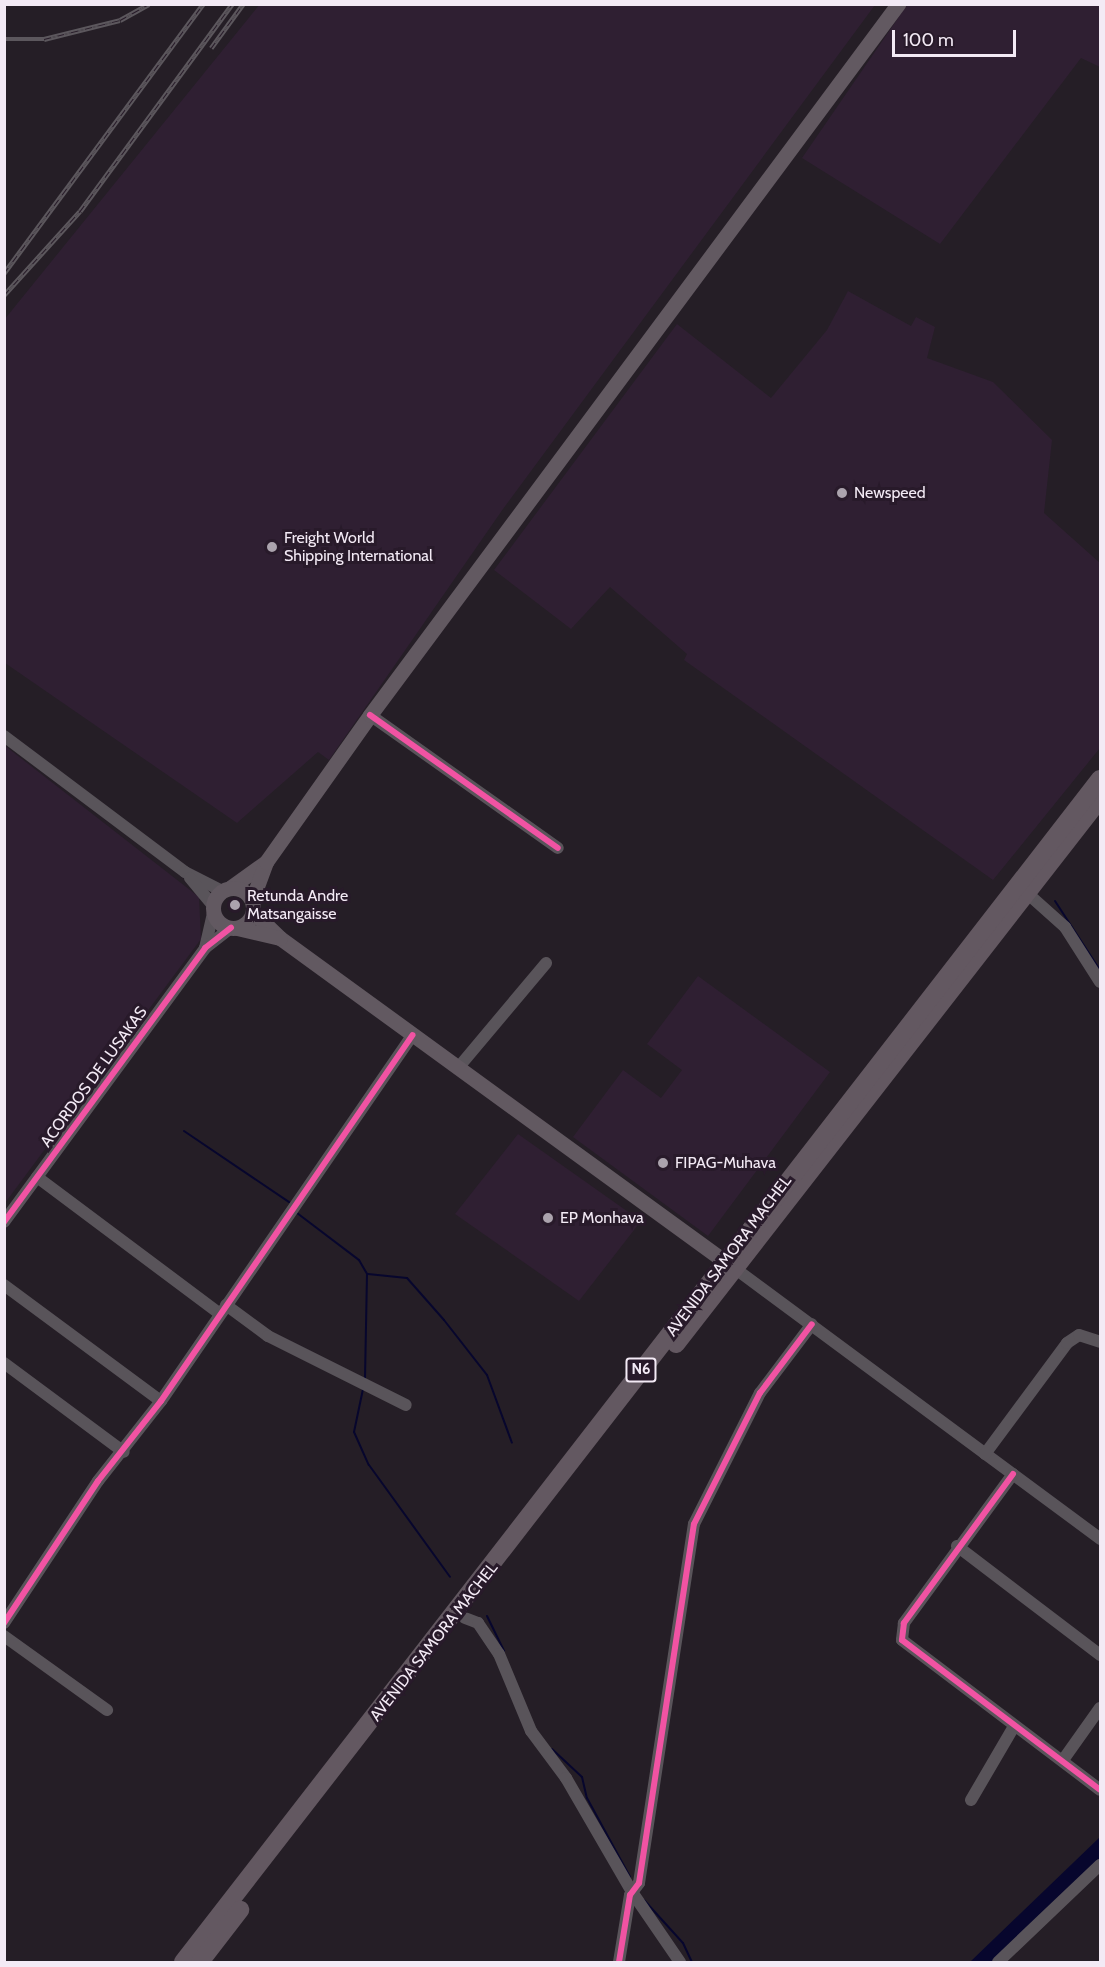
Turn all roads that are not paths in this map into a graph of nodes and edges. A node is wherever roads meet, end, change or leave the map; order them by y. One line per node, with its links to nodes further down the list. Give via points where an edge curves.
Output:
1 (898, 4): 2 (main road)
2 (370, 715): 6 (street); 7 (main road)
3 (4, 736): 8 (street)
4 (1101, 779): 22 (highway, AVENIDA SAMORA MACHEL / N6)
5 (1101, 799): 10 (highway, AVENIDA SAMORA MACHEL / N6)
6 (558, 848)
7 (266, 862): 9 (main road); 11 (main road)
8 (185, 872): 9 (street); 12 (street)
9 (226, 889): 11 (main road); 12 (main road)
10 (1028, 893): 17 (street, via 1065,927); 22 (highway, AVENIDA SAMORA MACHEL / N6)
11 (253, 906): 13 (main road); 14 (main road)
12 (213, 909): 13 (main road); 15 (street)
13 (234, 928): 14 (main road); 15 (street)
14 (280, 938): 18 (main road)
15 (205, 948): 20 (street, ACORDOS DE LUSAKAS)
16 (546, 963): 19 (street)
17 (1101, 981)
18 (413, 1035): 19 (main road); 24 (street)
19 (458, 1068): 22 (main road)
20 (37, 1177): 21 (street, ACORDOS DE LUSAKAS); 24 (street)
21 (4, 1222)
22 (730, 1265): 25 (street); 35 (highway, AVENIDA SAMORA MACHEL / N6); 47 (highway, AVENIDA SAMORA MACHEL / N6)
23 (4, 1285): 28 (street)
24 (223, 1309): 28 (street); 29 (street, via 343,1376 375,1384)
25 (812, 1324): 31 (street); 46 (street, via 760,1393 694,1524)
26 (1101, 1342): 31 (street, via 1079,1335 1067,1343)
27 (4, 1363): 30 (street)
28 (161, 1401): 30 (street)
29 (406, 1405)
30 (124, 1452): 36 (street, via 98,1480)
31 (985, 1454): 32 (street)
32 (1013, 1474): 33 (street); 34 (street)
33 (1101, 1539)
34 (957, 1546): 38 (street); 41 (street, via 904,1623 902,1640)
35 (465, 1618): 46 (street, via 478,1623 499,1654 515,1705); 48 (highway, AVENIDA SAMORA MACHEL / N6)
36 (4, 1623)
37 (4, 1636): 40 (street)
38 (1101, 1655)
39 (1101, 1708): 42 (street)
40 (107, 1710)
41 (1013, 1728): 42 (street); 44 (street)
42 (1063, 1760): 43 (street)
43 (1101, 1790)
44 (971, 1800)
45 (1101, 1865): 51 (street)
46 (635, 1889): 49 (street); 50 (street)
47 (183, 1962)
48 (200, 1962)
49 (619, 1962)
50 (680, 1962)
51 (998, 1962)

